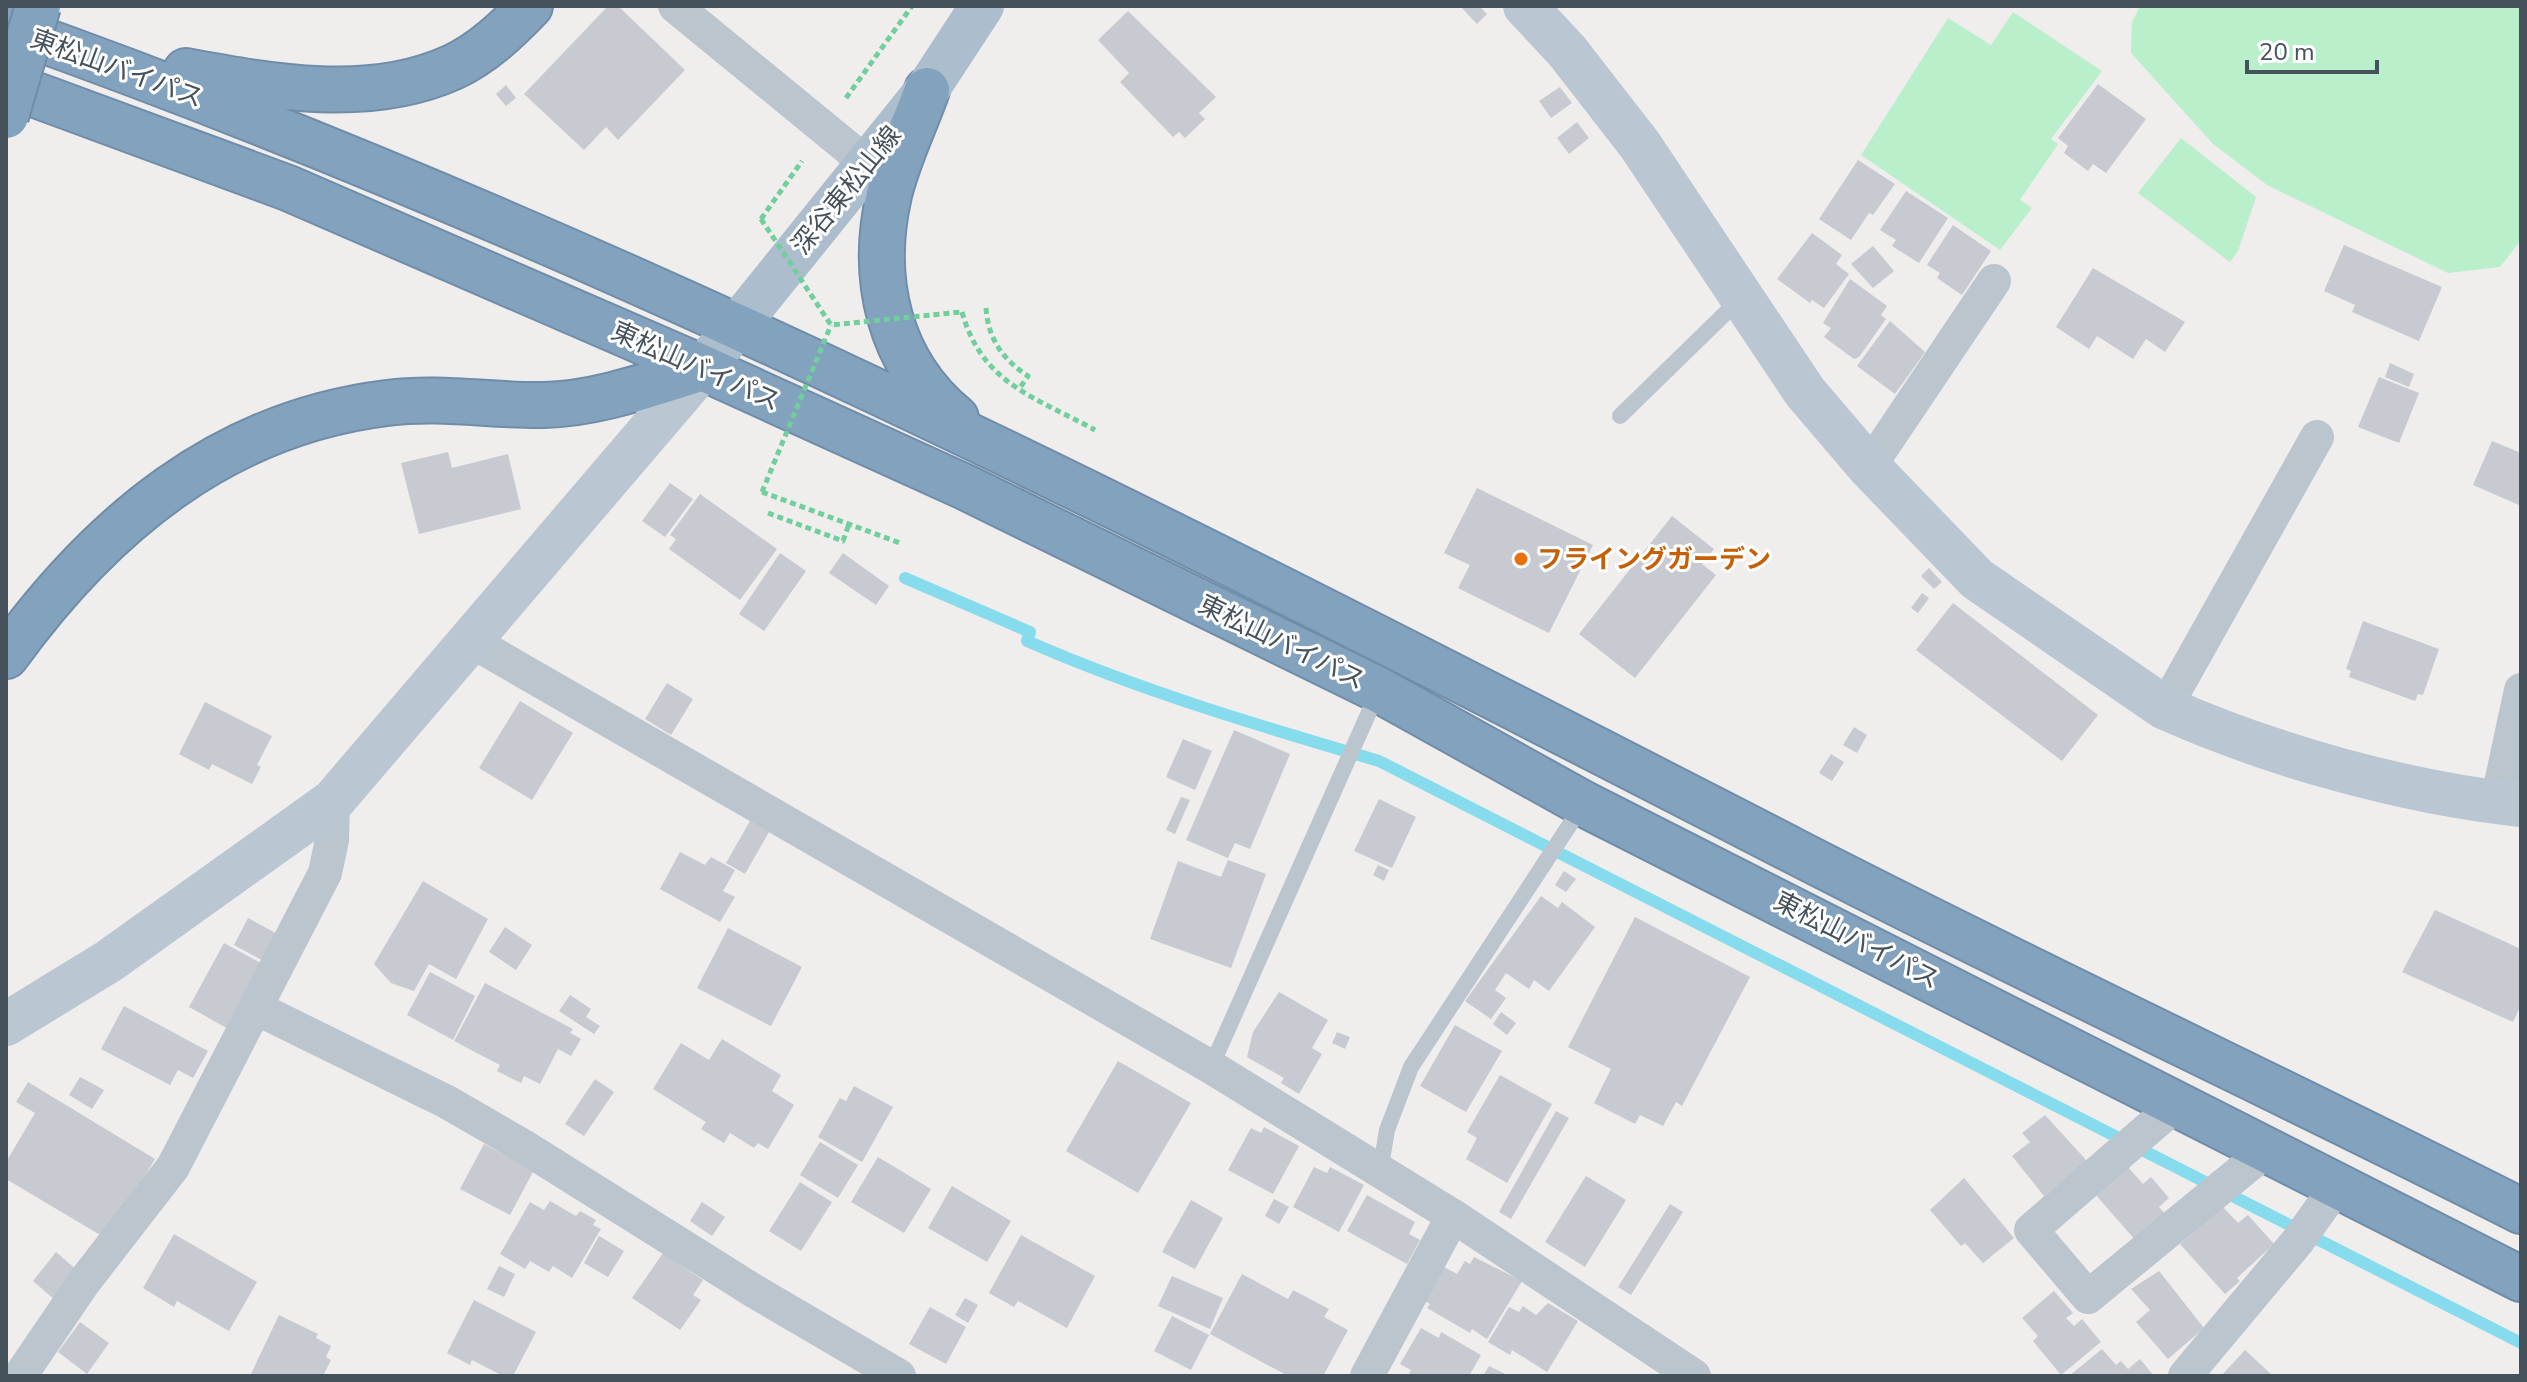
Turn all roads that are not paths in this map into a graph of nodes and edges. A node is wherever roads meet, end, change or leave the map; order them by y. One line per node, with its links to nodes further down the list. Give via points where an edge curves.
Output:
1 (38, 6): 11 (highway, bridge)
2 (530, 6): 7 (highway, via 501,36 453,67 398,84 337,90 269,86)
3 (675, 6): 13 (street, via 815,141)
4 (982, 6): 9 (main road, 深谷東松山線)
5 (1525, 6): 15 (street, via 1640,145)
6 (6, 27): 7 (highway, 東松山バイパス)
7 (77, 52): 16 (highway, 東松山バイパス, via 280,129)
8 (6, 84): 12 (highway, 東松山バイパス)
9 (927, 90): 13 (main road, 深谷東松山線); 20 (highway, via 889,194 885,292 892,334 907,360 936,402)
10 (6, 100): 12 (main road)
11 (6, 116)
12 (111, 120): 17 (highway, 東松山バイパス, via 288,188)
13 (869, 165): 16 (main road, 深谷東松山線)
14 (1994, 281): 21 (street)
15 (1742, 298): 18 (lane); 21 (street, via 1805,392)
16 (736, 324): 17 (main road, 深谷東松山線); 20 (highway, 東松山バイパス)
17 (703, 368): 22 (street); 23 (highway, via 624,392 546,405 389,402 337,411 245,442 173,484 104,539 39,610); 24 (highway, 東松山バイパス, via 965,487)
18 (1620, 416)
19 (2317, 437): 26 (street)
20 (981, 439): 37 (highway, 東松山バイパス)
21 (1869, 467): 26 (street, via 1977,579)
22 (471, 641): 27 (street); 32 (street)
23 (6, 656)
24 (1379, 690): 29 (highway, 東松山バイパス); 32 (lane)
25 (2521, 690): 28 (street)
26 (2165, 708): 28 (street, via 2252,744 2347,771)
27 (333, 801): 30 (street, via 325,873); 31 (street, via 109,961)
28 (2509, 803)
29 (1584, 804): 33 (highway, 東松山バイパス); 35 (lane, via 1411,1067 1387,1130)
30 (258, 1009): 40 (street, via 173,1167); 41 (street, via 511,1138)
31 (6, 1024)
32 (1211, 1067): 35 (street)
33 (2177, 1104): 34 (highway, 東松山バイパス); 34 (street, via 2031,1230 2088,1297)
34 (2267, 1150): 36 (highway, 東松山バイパス)
35 (1380, 1172): 38 (street)
36 (2337, 1186): 39 (highway, 東松山バイパス); 44 (street)
37 (2521, 1211)
38 (1453, 1216): 42 (street); 43 (street)
39 (2521, 1279)
40 (20, 1376)
41 (899, 1376)
42 (1367, 1376)
43 (1694, 1376)
44 (2185, 1376)

